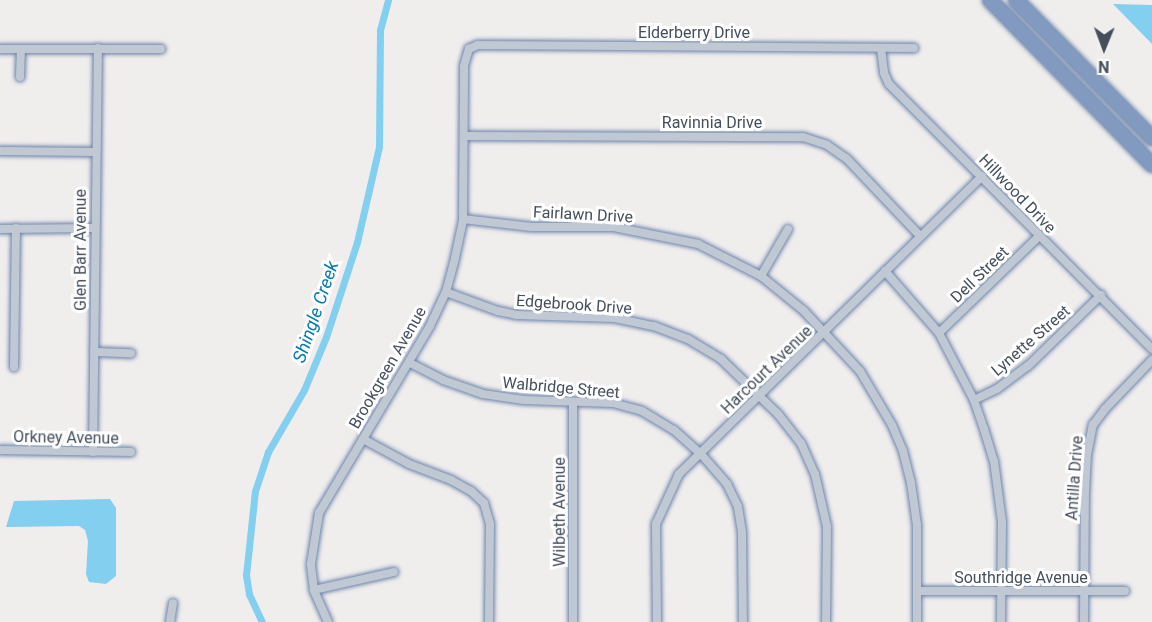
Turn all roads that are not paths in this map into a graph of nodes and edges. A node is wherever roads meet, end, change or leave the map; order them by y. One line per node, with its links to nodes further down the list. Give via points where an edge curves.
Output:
1 (990, 0): 15 (highway)
2 (1016, 0): 12 (highway)
3 (473, 46): 6 (street, Elderberry Drive); 11 (street, Brookgreen Avenue, via 465,56 464,66)
4 (0, 48): 8 (street)
5 (98, 48): 8 (street); 9 (street); 14 (street, Glen Barr Avenue)
6 (881, 48): 7 (street, Elderberry Drive); 16 (street, Hillwood Drive, via 889,84)
7 (914, 48)
8 (21, 49): 10 (street)
9 (161, 49)
10 (20, 77)
11 (464, 136): 17 (street, Brookgreen Avenue); 22 (street, Ravinnia Drive, via 803,137 827,145 847,159)
12 (1152, 138)
13 (0, 152): 14 (street)
14 (95, 152): 19 (street, Glen Barr Avenue)
15 (1152, 165)
16 (982, 176): 22 (street, Harcourt Avenue); 23 (street, Hillwood Drive)
17 (463, 219): 25 (street, Fairlawn Drive, via 532,226 614,227 656,234 698,244); 26 (street, Brookgreen Avenue)
18 (16, 228): 19 (street); 20 (street); 35 (street)
19 (95, 228): 31 (street, Glen Barr Avenue)
20 (0, 229)
21 (788, 229): 25 (street)
22 (920, 236): 24 (street, Harcourt Avenue)
23 (1039, 236): 27 (street, Hillwood Drive); 29 (street, Dell Street)
24 (885, 272): 28 (street, Harcourt Avenue); 29 (street)
25 (761, 276): 28 (street, Fairlawn Drive)
26 (446, 292): 34 (street, Brookgreen Avenue); 36 (street, Edgebrook Drive, via 517,315 615,318 654,326 721,359)
27 (1101, 295): 30 (street, Hillwood Drive); 37 (street, Lynette Street, via 1028,366)
28 (825, 332): 36 (street, Harcourt Avenue); 46 (street, Fairlawn Drive, via 860,371 903,452 917,525)
29 (939, 333): 37 (street)
30 (1152, 349)
31 (94, 352): 32 (street); 41 (street, Glen Barr Avenue)
32 (131, 352)
33 (1152, 360): 48 (street, Antilla Drive, via 1093,425 1085,492)
34 (410, 363): 38 (street, Walbridge Street, via 483,394); 39 (street, Brookgreen Avenue)
35 (14, 367)
36 (759, 394): 43 (street, Harcourt Avenue); 57 (street, Edgebrook Drive, via 801,443 815,474 827,527)
37 (974, 400): 47 (street, via 994,461 1002,522)
38 (573, 402): 43 (street, Walbridge Street, via 613,403 642,411 660,420); 54 (street, Wilbeth Avenue)
39 (363, 439): 45 (street, Brookgreen Avenue, via 319,513 311,564); 53 (street, via 409,464 451,480 471,491 483,504 490,524)
40 (0, 450): 41 (street, Orkney Avenue)
41 (93, 452): 42 (street, Orkney Avenue)
42 (131, 452)
43 (702, 454): 55 (street, Harcourt Avenue, via 679,474 656,524); 56 (street, Walbridge Street, via 727,484 738,507 742,533)
44 (393, 572): 45 (street)
45 (314, 591): 52 (street, Brookgreen Avenue)
46 (917, 591): 47 (street, Southridge Avenue); 58 (street, Fairlawn Drive)
47 (1002, 591): 48 (street, Southridge Avenue); 59 (street)
48 (1085, 591): 49 (street, Southridge Avenue); 60 (street, Antilla Drive)
49 (1125, 591)
50 (173, 603): 51 (street)
51 (170, 622)
52 (328, 622)
53 (489, 622)
54 (573, 622)
55 (657, 622)
56 (742, 622)
57 (826, 622)
58 (917, 622)
59 (1001, 622)
60 (1084, 622)

